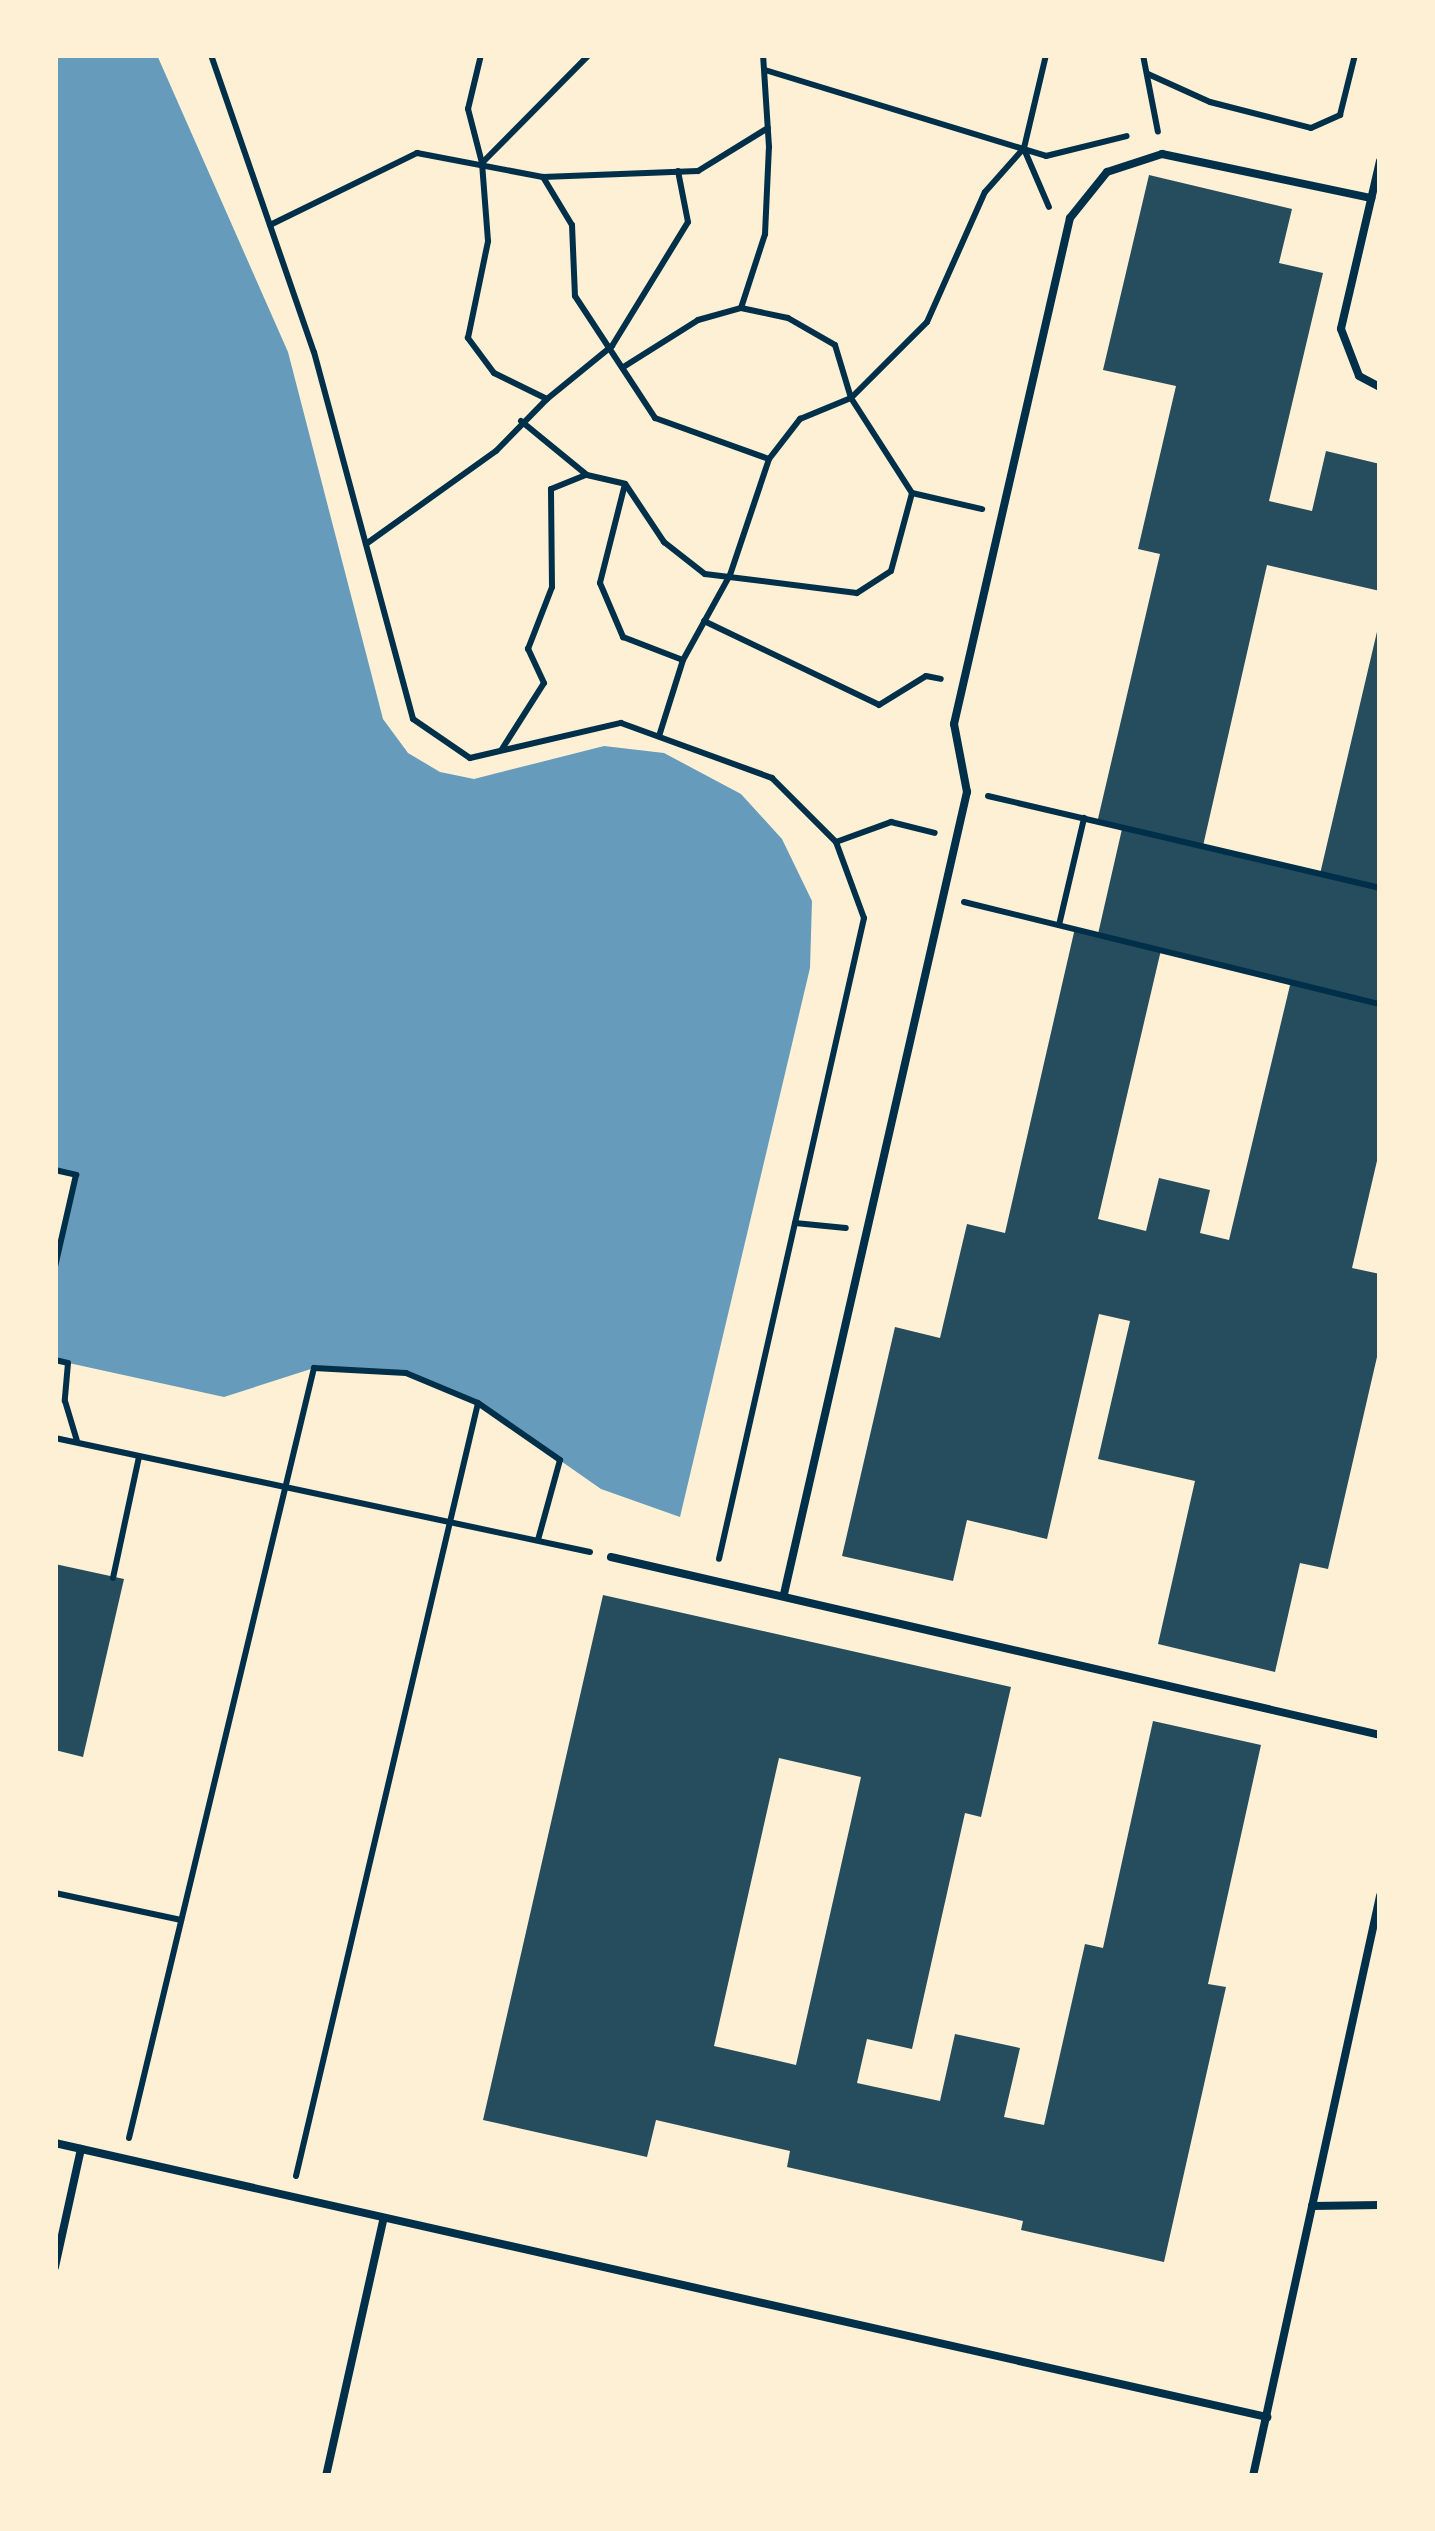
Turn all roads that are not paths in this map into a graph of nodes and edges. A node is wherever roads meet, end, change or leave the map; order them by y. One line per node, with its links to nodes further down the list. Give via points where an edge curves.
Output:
1 (1380, 161): 2 (lane)
2 (1371, 198): 3 (lane, via 1341,329 1359,376); 5 (lane, via 1162,154 1107,172 1070,218 954,724 967,792)
3 (1380, 388)
4 (610, 1557): 5 (lane)
5 (784, 1594): 6 (lane)
6 (1380, 1735)
7 (1380, 1896): 11 (lane)
8 (55, 2143): 9 (lane)
9 (81, 2149): 12 (lane); 13 (lane)
10 (1380, 2205): 11 (lane)
11 (1312, 2206): 14 (lane)
12 (383, 2220): 14 (lane); 15 (lane)
13 (55, 2267)
14 (1267, 2417): 16 (lane)
15 (326, 2476)
16 (1253, 2476)

